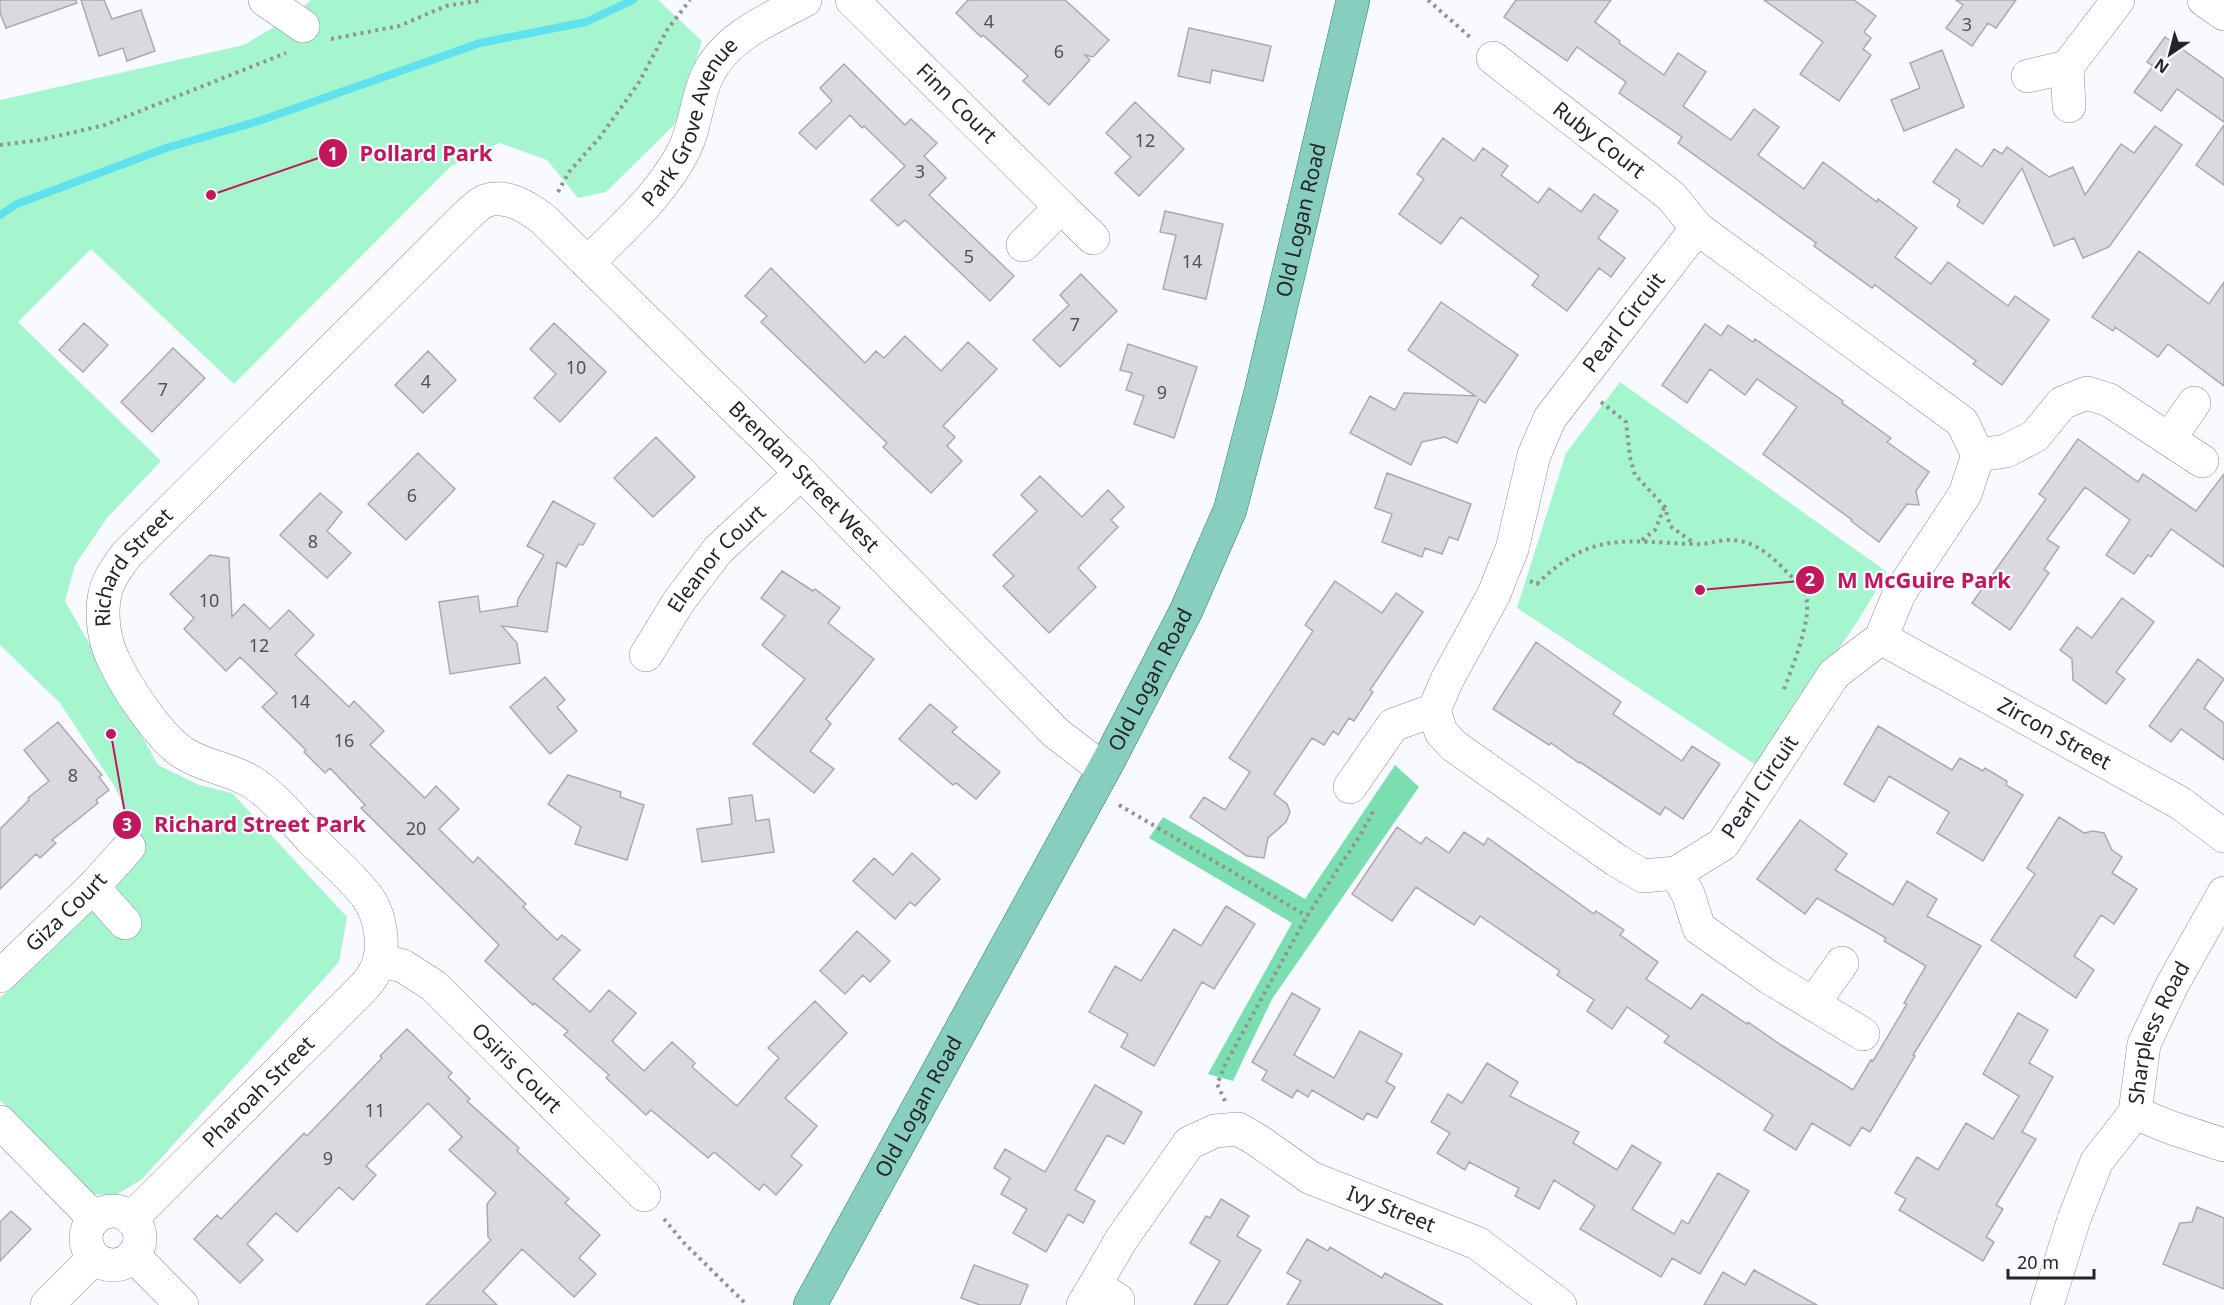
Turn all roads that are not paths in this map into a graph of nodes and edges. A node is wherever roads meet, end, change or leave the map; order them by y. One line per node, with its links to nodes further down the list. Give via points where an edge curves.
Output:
1 (265, 0): 8 (street)
2 (805, 0): 18 (street, Park Grove Avenue, via 739,37 722,54 707,74 684,151 666,179)
3 (852, 0): 14 (street, Finn Court)
4 (1353, 0): 27 (main road, Old Logan Road, via 1230,510 1186,611)
5 (2118, 0): 10 (street)
6 (2204, 0): 7 (street)
7 (2224, 14)
8 (307, 39)
9 (1493, 58): 15 (street, Ruby Court, via 1671,196)
10 (2067, 67): 11 (street); 12 (street)
11 (2028, 76)
12 (2069, 106)
13 (496, 199): 18 (street, Brendan Street West, via 527,207); 35 (street, Richard Street, via 484,202 466,216 126,555 111,578 104,599 105,637 114,661 160,731 185,754 254,783 366,895 377,915)
14 (1062, 207): 16 (street, Finn Court); 17 (street)
15 (1697, 228): 21 (street, via 1962,422); 26 (street, Pearl Circuit, via 1550,418 1534,455 1512,549 1494,594)
16 (1093, 238)
17 (1023, 245)
18 (588, 263): 23 (street, Brendan Street West)
19 (2194, 403): 20 (street)
20 (2170, 438): 21 (street, via 2109,400 2086,393 2062,403 2035,436 2006,451); 22 (street)
21 (1978, 455): 24 (street, via 1965,494 1899,594)
22 (2202, 461)
23 (801, 473): 25 (street, Eleanor Court, via 718,550 679,601); 27 (street, Brendan Street West)
24 (1881, 638): 29 (street, Zircon Street, via 2180,803); 31 (street, Pearl Circuit, via 1834,674 1723,844)
25 (646, 655)
26 (1434, 710): 28 (street, via 1393,725); 31 (street, Pearl Circuit, via 1441,732 1454,746 1616,860 1643,876)
27 (1098, 779): 51 (main road, Old Logan Road)
28 (1350, 787)
29 (2224, 836)
30 (129, 847): 32 (street, Giza Court)
31 (1676, 873): 38 (street, via 1699,928)
32 (93, 887): 34 (street); 37 (street, Giza Court)
33 (2224, 893): 40 (street, Sharpless Road, via 2144,1044)
34 (125, 923)
35 (379, 960): 43 (street, Osiris Court, via 403,966 434,986); 45 (street, Pharoah Street, via 375,974 362,989)
36 (1842, 963): 38 (street)
37 (0, 976)
38 (1813, 1004): 39 (street)
39 (1863, 1034)
40 (2135, 1113): 42 (street); 53 (street, Sharpless Road, via 2097,1161)
41 (0, 1122): 44 (street)
42 (2224, 1145)
43 (644, 1195)
44 (94, 1218): 45 (street, via 117,1211); 47 (street, via 86,1238)
45 (131, 1219): 46 (street, via 140,1237)
46 (133, 1255): 47 (street, via 114,1264); 50 (street)
47 (94, 1258): 49 (street)
48 (1099, 1297): 52 (street, Ivy Street, via 1121,1240 1189,1143 1226,1130 1257,1140 1311,1178 1477,1243)
49 (47, 1305)
50 (182, 1305)
51 (810, 1305)
52 (1560, 1305)
53 (2047, 1305)

